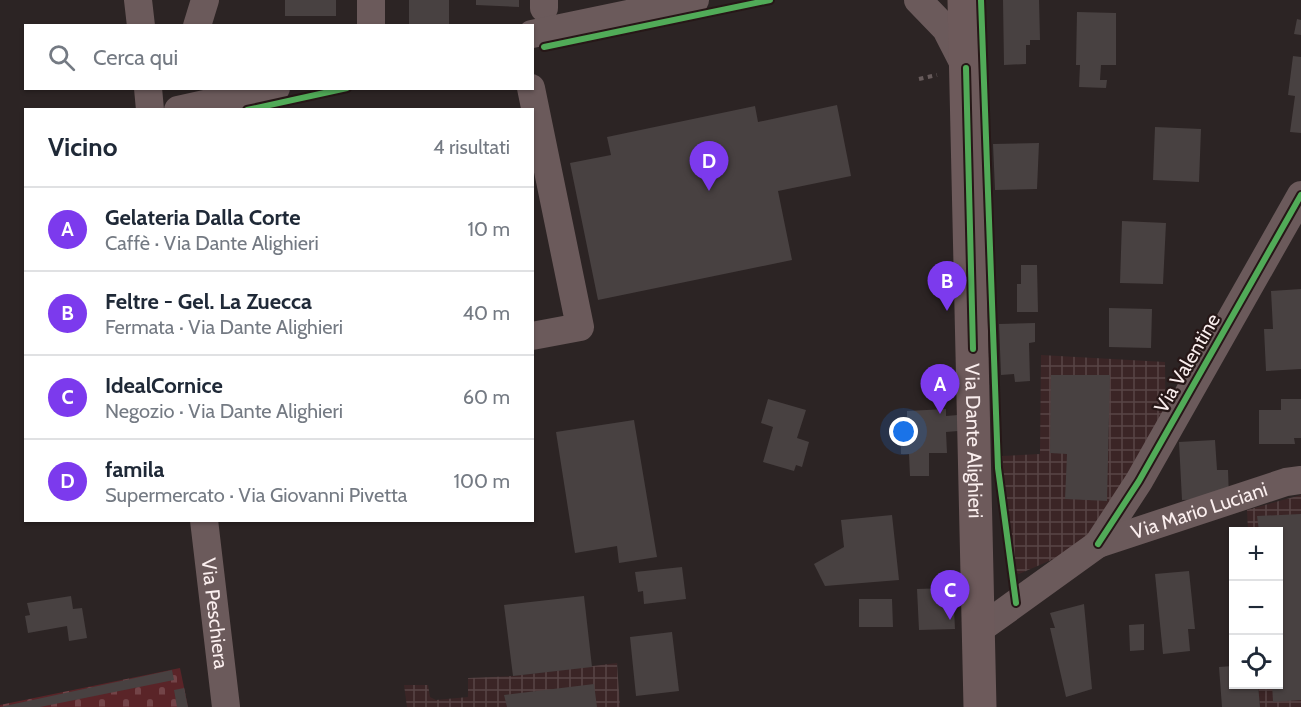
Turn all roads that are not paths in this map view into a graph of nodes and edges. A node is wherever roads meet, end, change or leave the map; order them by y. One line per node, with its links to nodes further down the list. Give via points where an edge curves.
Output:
1 (138, 0): 9 (street)
2 (205, 0): 10 (street)
3 (371, 0): 11 (street)
4 (695, 0): 8 (street)
5 (918, 0): 12 (street, via 946,29)
6 (943, 0): 12 (street, via 954,10)
7 (964, 0): 12 (main road, Via Dante Alighieri)
8 (540, 14)
9 (141, 24)
10 (198, 24)
11 (370, 24)
12 (956, 60): 23 (main road, Via Dante Alighieri)
13 (148, 90): 16 (street)
14 (267, 90): 17 (street)
15 (531, 90): 19 (street, via 580,327)
16 (150, 108)
17 (187, 108)
18 (1301, 195): 22 (street, Via Valentine, via 1139,481)
19 (534, 336)
20 (1301, 480): 22 (street, Via Mario Luciani)
21 (204, 522): 24 (street, Via Peschiera)
22 (1098, 544): 23 (street, Via Mario Luciani)
23 (980, 628): 25 (main road, Via Dante Alighieri); 26 (main road, Via Dante Alighieri)
24 (226, 707)
25 (980, 707)
26 (993, 707)

